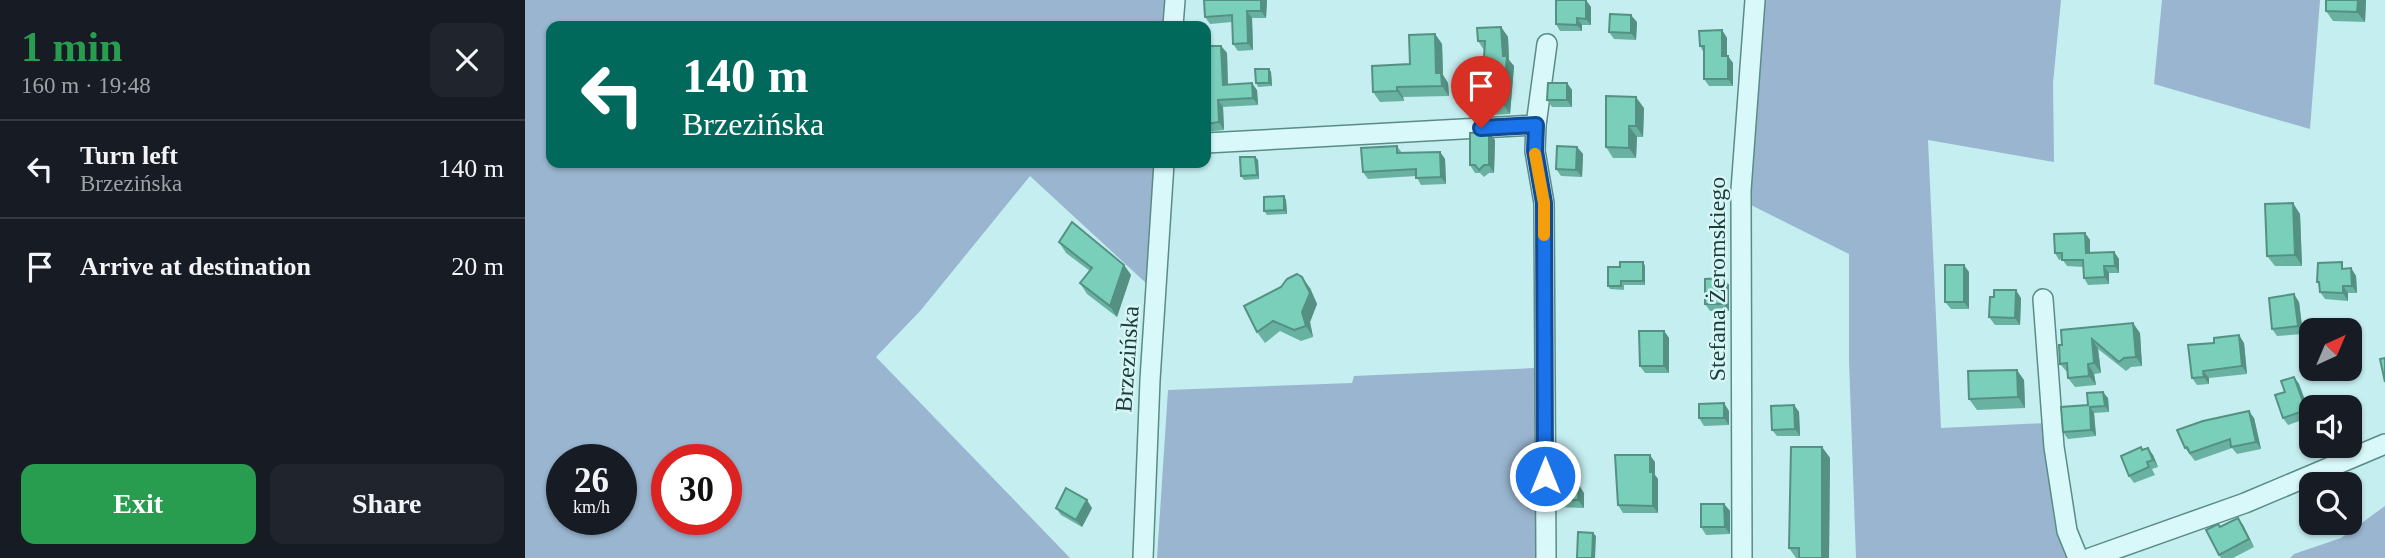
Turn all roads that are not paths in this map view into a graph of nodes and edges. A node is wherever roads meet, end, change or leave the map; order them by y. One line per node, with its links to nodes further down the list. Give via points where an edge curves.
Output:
1 (1175, 0): 3 (street)
2 (1755, 0): 12 (street, Stefana Żeromskiego, via 1741,190)
3 (1174, 21)
4 (1547, 44): 5 (street)
5 (1536, 125): 6 (street); 11 (street, via 1535,151 1544,203)
6 (1211, 143)
7 (1164, 168): 10 (street, Brzezińska)
8 (2043, 299): 13 (street, via 2055,447 2067,531)
9 (2385, 444): 14 (street, via 2245,503)
10 (1143, 558)
11 (1546, 558)
12 (1742, 558)
13 (2078, 558)
14 (2090, 558)

